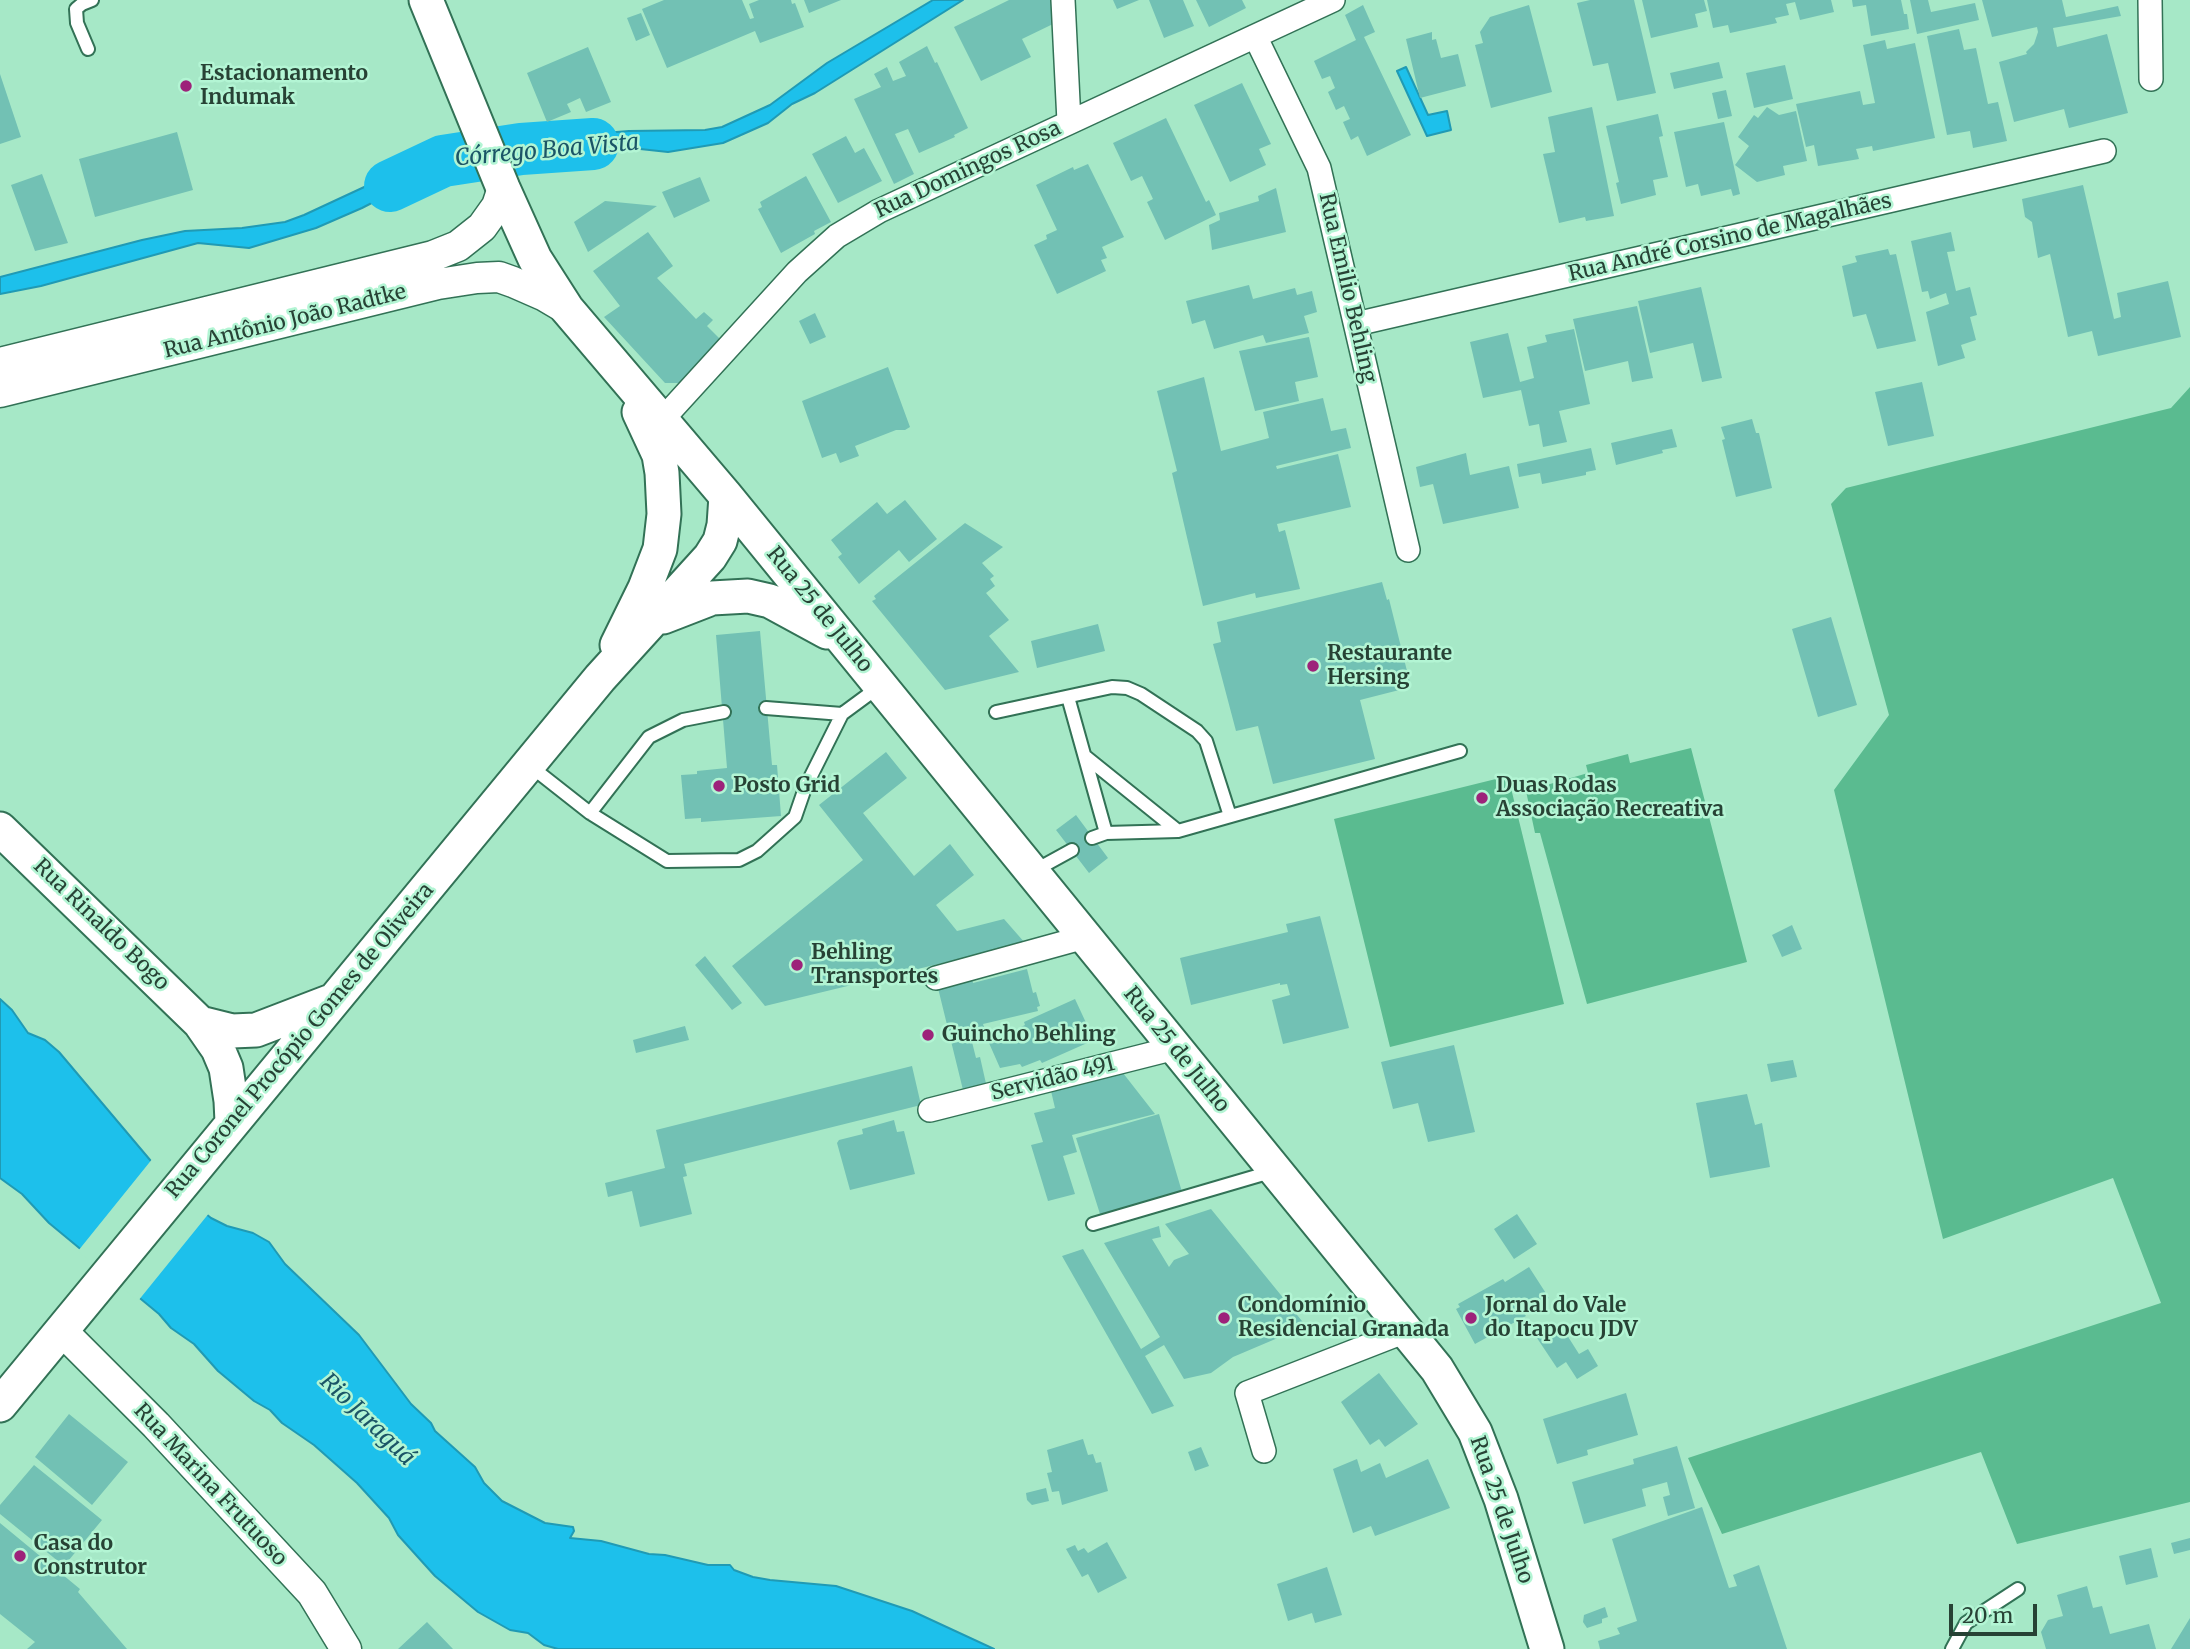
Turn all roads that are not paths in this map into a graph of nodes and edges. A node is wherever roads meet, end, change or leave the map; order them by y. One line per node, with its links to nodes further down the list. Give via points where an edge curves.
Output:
1 (92, 0): 7 (lane, via 76,9)
2 (426, 0): 11 (main road)
3 (1063, 0): 9 (street)
4 (1333, 0): 6 (street, Rua Domingos Rosa)
5 (2150, 0): 8 (street)
6 (1256, 38): 9 (street, Rua Domingos Rosa); 13 (street, Rua Emilio Behling, via 1319,168)
7 (88, 49)
8 (2151, 79)
9 (1069, 122): 17 (street, Rua Domingos Rosa, via 879,211 837,236 797,271)
10 (2104, 151): 13 (street, Rua André Corsino de Magalhães)
11 (500, 182): 12 (main road, via 535,259); 14 (street, Rua Antônio João Radtke, via 497,206 482,227 458,246 433,257)
12 (566, 309): 15 (main road); 16 (street, Rua Antônio João Radtke, via 513,282 477,278)
13 (1356, 324): 19 (street, Rua Emilio Behling)
14 (0, 363)
15 (617, 371): 17 (main road, Rua 25 de Julho); 22 (main road, Rua Coronel Procópio Gomes de Oliveira, via 659,456 664,514 660,549 645,588)
16 (0, 392)
17 (661, 421): 18 (main road, Rua 25 de Julho)
18 (726, 496): 20 (main road, Rua Coronel Procópio Gomes de Oliveira, via 720,541); 21 (main road, Rua 25 de Julho)
19 (1408, 550)
20 (654, 621): 21 (main road, via 712,598 748,596 788,609); 22 (main road, Rua Coronel Procópio Gomes de Oliveira)
21 (845, 643): 23 (main road, Rua 25 de Julho)
22 (600, 678): 31 (main road, Rua Coronel Procópio Gomes de Oliveira)
23 (880, 686): 28 (lane); 39 (main road, Rua 25 de Julho)
24 (1069, 697): 27 (lane); 30 (lane); 33 (lane, via 1127,688 1197,731 1206,741)
25 (766, 708): 28 (lane)
26 (724, 712): 32 (lane, via 684,720 649,737)
27 (996, 712)
28 (842, 714): 32 (lane, via 795,817 757,851 739,860 667,861)
29 (1460, 751): 33 (lane)
30 (1086, 757): 35 (lane); 36 (lane)
31 (529, 765): 32 (lane); 42 (main road, Rua Coronel Procópio Gomes de Oliveira)
32 (590, 813)
33 (1230, 816): 35 (lane)
34 (0, 829): 43 (main road, Rua Rinaldo Bogo)
35 (1178, 831): 36 (lane)
36 (1106, 833): 37 (lane)
37 (1093, 838)
38 (1072, 850): 39 (lane)
39 (1032, 872): 40 (main road, Rua 25 de Julho)
40 (1085, 937): 41 (street); 44 (main road, Rua 25 de Julho)
41 (936, 978)
42 (331, 1001): 43 (main road, via 256,1030 232,1031); 46 (main road, Rua Coronel Procópio Gomes de Oliveira)
43 (200, 1023): 46 (main road, Rua Rinaldo Bogo, via 226,1068 231,1101)
44 (1175, 1048): 45 (street, Servidão 491); 47 (main road, Rua 25 de Julho)
45 (930, 1110)
46 (222, 1134): 49 (main road, Rua Coronel Procópio Gomes de Oliveira)
47 (1274, 1171): 48 (lane); 50 (main road, Rua 25 de Julho)
48 (1093, 1224)
49 (61, 1331): 51 (main road, Rua Coronel Procópio Gomes de Oliveira); 54 (street, Rua Marina Frutuoso, via 156,1425 312,1594)
50 (1406, 1331): 52 (street, via 1247,1393); 55 (main road, Rua 25 de Julho, via 1437,1368 1475,1432 1501,1499)
51 (0, 1405)
52 (1264, 1451)
53 (2018, 1589): 56 (lane, via 1966,1623)
54 (346, 1649)
55 (1547, 1649)
56 (1952, 1649)

